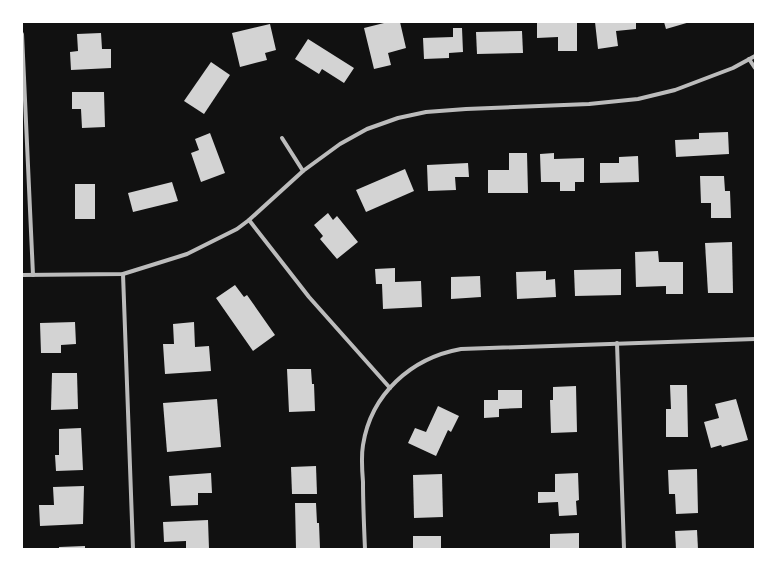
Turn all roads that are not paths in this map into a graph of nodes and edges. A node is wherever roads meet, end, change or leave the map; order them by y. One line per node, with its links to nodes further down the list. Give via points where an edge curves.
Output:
1 (22, 34): 10 (street)
2 (755, 56): 3 (street)
3 (749, 59): 4 (street); 6 (street, via 733,68 675,90 638,99 426,112 398,118 340,144)
4 (755, 68)
5 (282, 138): 6 (street)
6 (303, 171): 7 (street)
7 (249, 220): 8 (street, via 237,229 187,254); 13 (street, via 309,297)
8 (123, 274): 10 (street); 14 (street)
9 (22, 275): 10 (street)
10 (33, 275)
11 (755, 339): 12 (street)
12 (618, 343): 13 (street, via 450,350 432,356 411,368); 16 (street)
13 (390, 388): 15 (street, via 373,412 362,446)
14 (133, 549)
15 (365, 549)
16 (624, 549)

